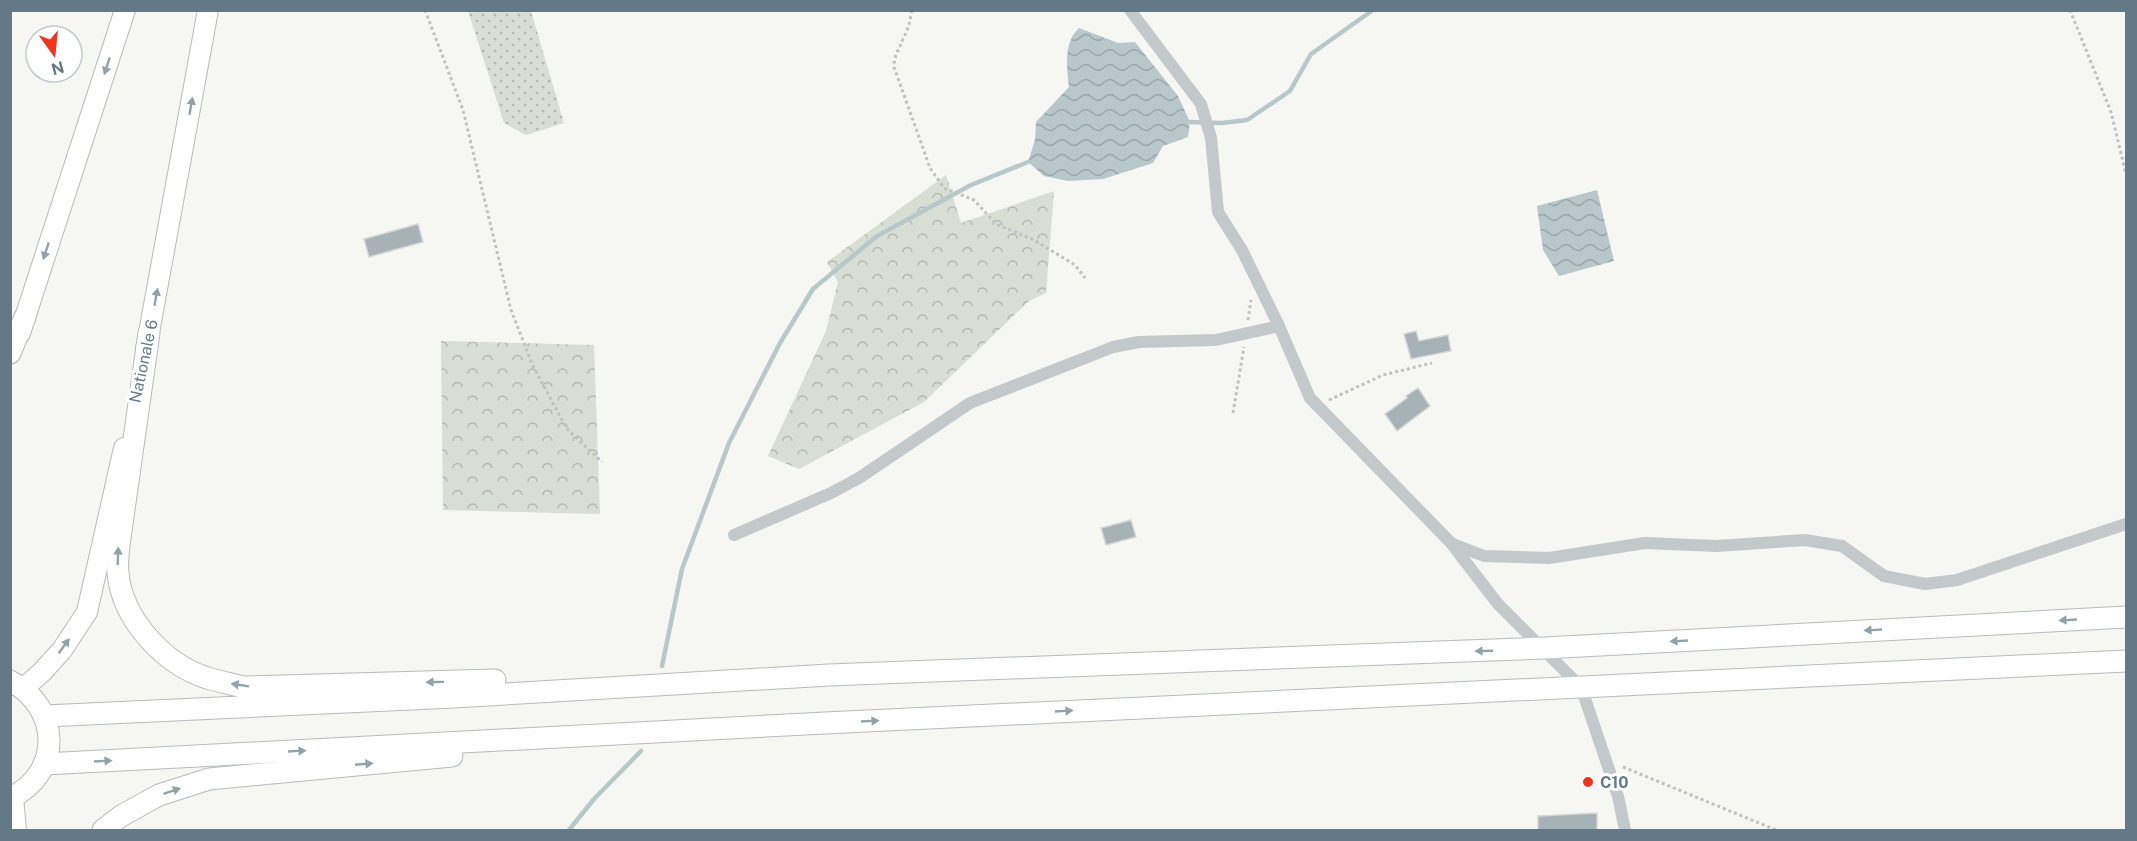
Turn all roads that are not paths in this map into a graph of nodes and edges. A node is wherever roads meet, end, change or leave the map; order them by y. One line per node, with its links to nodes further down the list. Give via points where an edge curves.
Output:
1 (125, 10): 4 (main road, one-way to 4)
2 (208, 10): 6 (main road, Nationale 6, one-way to 2)
3 (1130, 10): 5 (street, via 1201,104 1211,138 1218,212 1242,250)
4 (25, 317): 7 (highway); 8 (main road)
5 (1279, 326): 10 (street, via 1216,340 1139,342 1113,347 970,403 859,478); 11 (street, via 1310,398)
6 (149, 333): 15 (highway, one-way to 6, via 243,687 205,677 168,658 140,628 125,603 118,573); 16 (main road, Nationale 6, one-way to 6, via 42,672 87,612)
7 (10, 353)
8 (10, 362)
9 (2127, 524): 11 (street, via 1957,580 1925,584 1884,576 1842,546 1805,540 1716,546 1645,543 1550,558 1484,556)
10 (734, 535)
11 (1451, 543): 13 (street, via 1498,604)
12 (2127, 617): 13 (highway, one-way to 13)
13 (1544, 648): 15 (highway, one-way to 15); 17 (street)
14 (2127, 661): 17 (highway)
15 (829, 675): 18 (highway)
16 (17, 685): 18 (highway, Nationale 6, via 37,701)
17 (1581, 687): 19 (highway, one-way to 17); 24 (street, via 1618,796)
18 (45, 716): 20 (highway, Nationale 6, via 49,748)
19 (825, 723): 20 (highway, one-way to 19); 23 (highway, one-way to 19, via 159,795 208,779)
20 (44, 764): 21 (highway, Nationale 6, via 31,783)
21 (12, 797): 22 (main road, Nationale 6)
22 (16, 831)
23 (103, 831)
24 (1625, 831)

